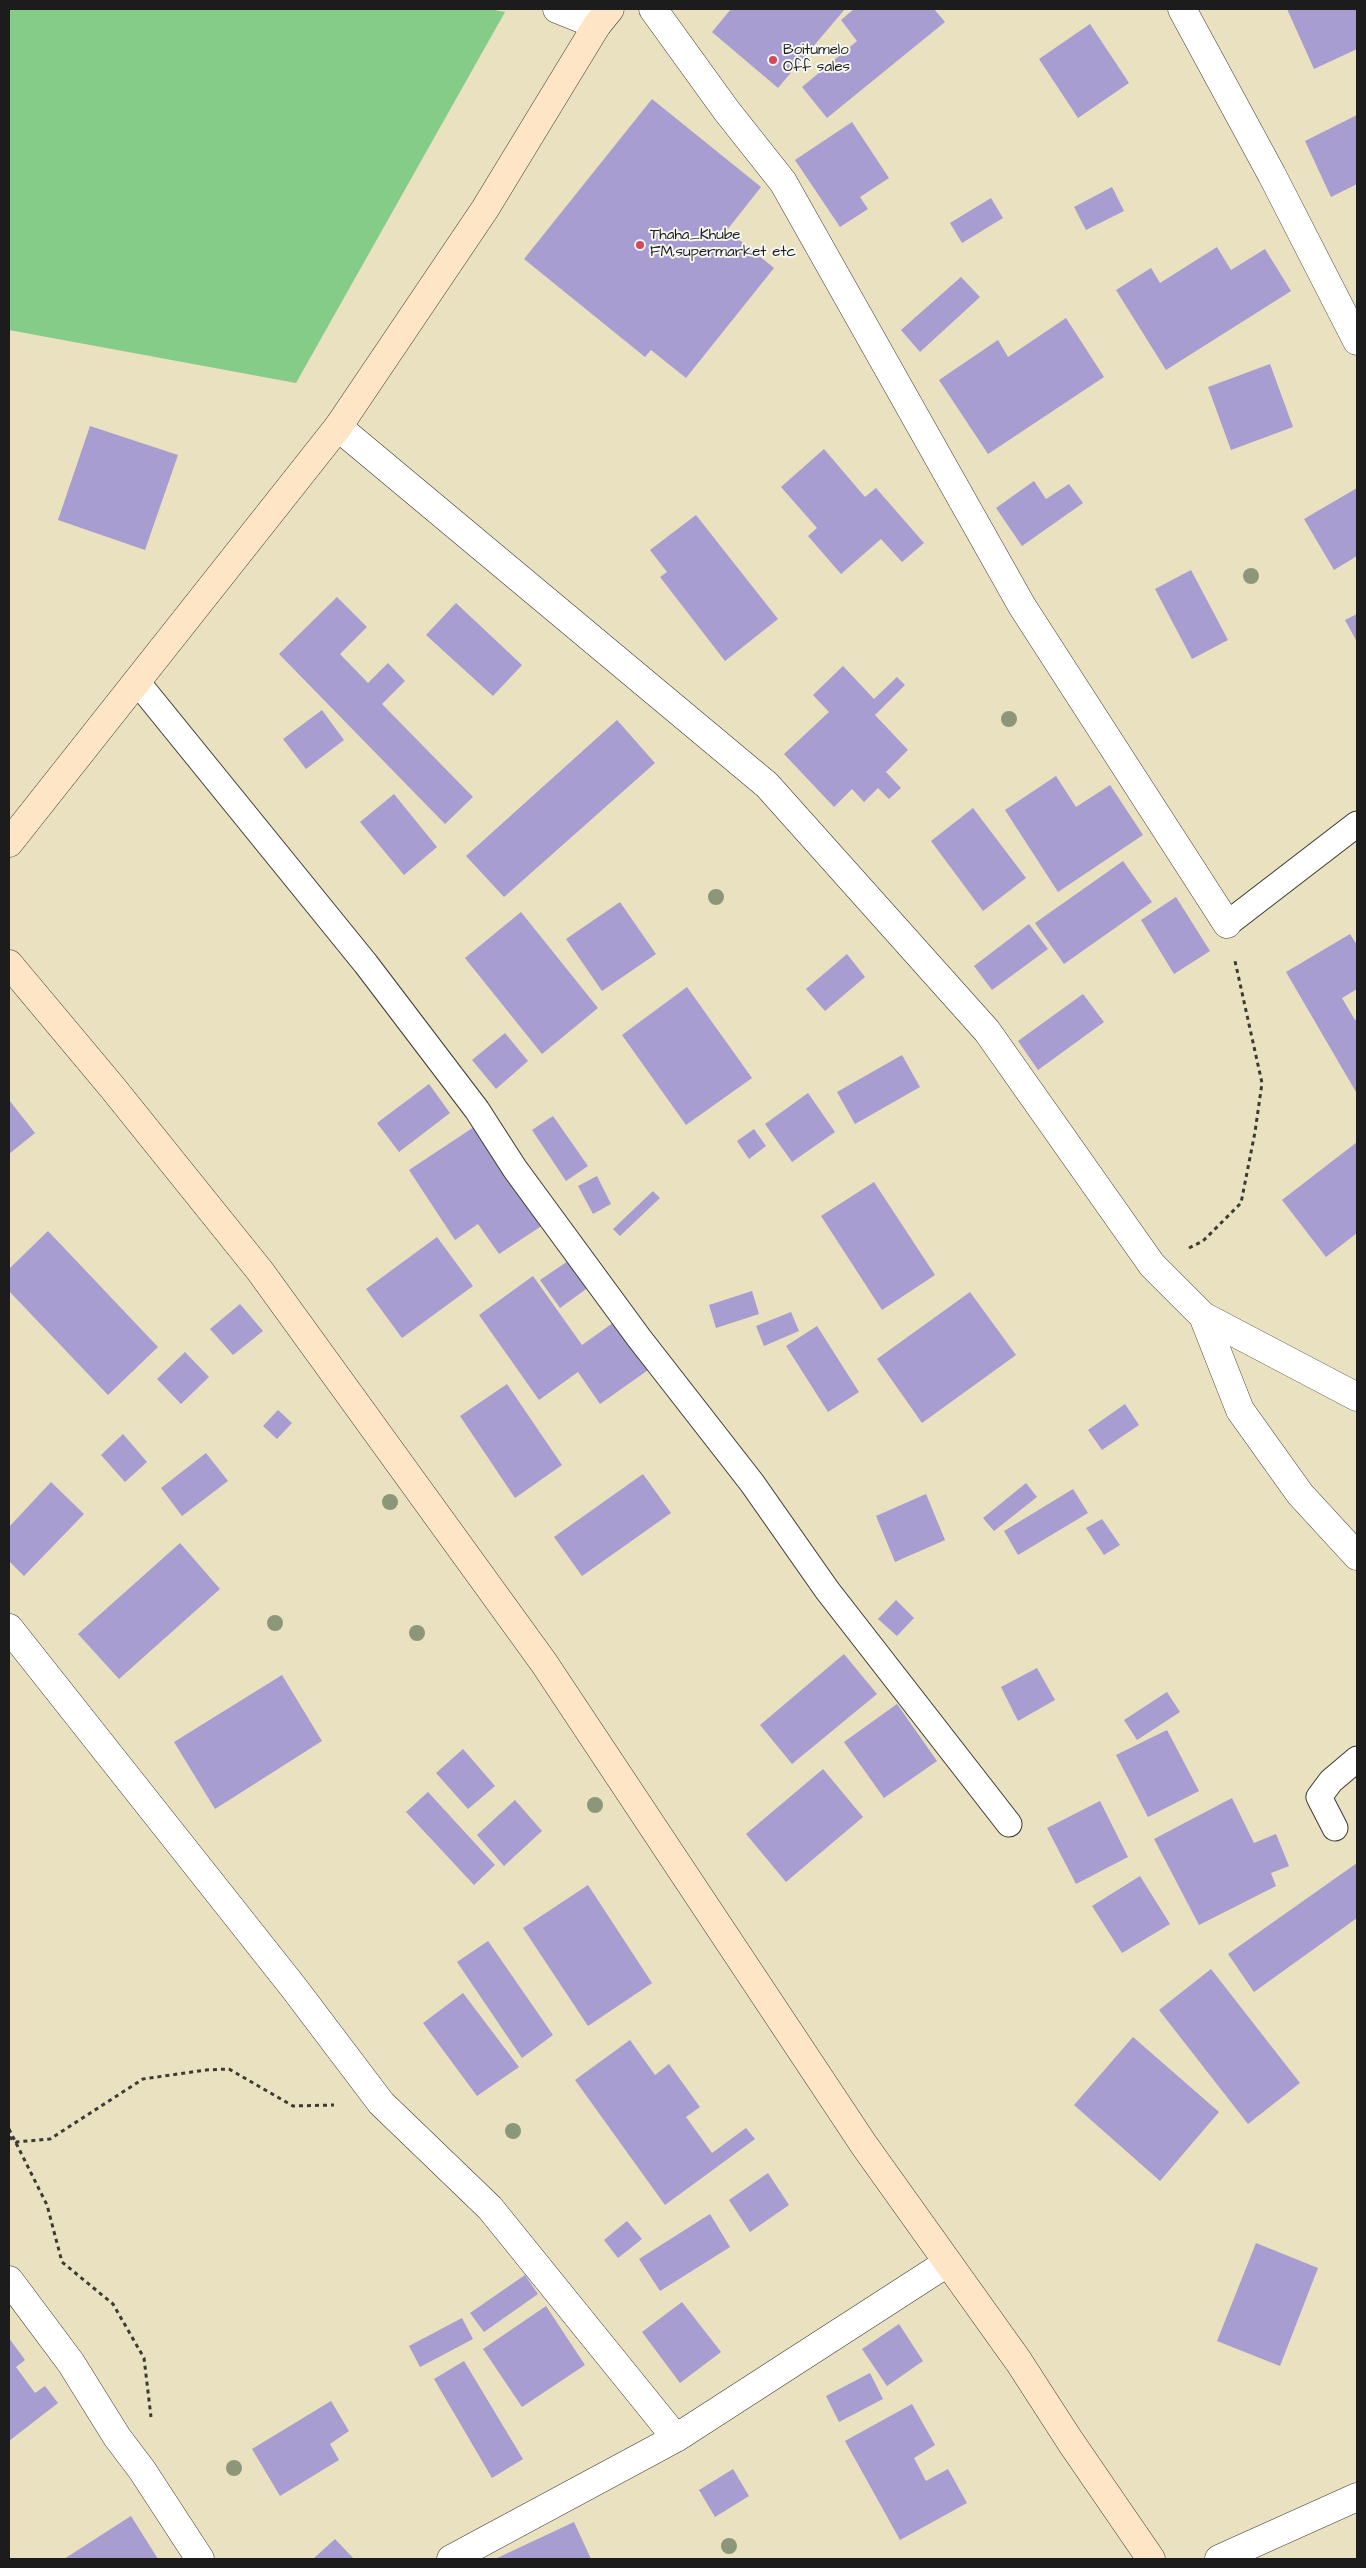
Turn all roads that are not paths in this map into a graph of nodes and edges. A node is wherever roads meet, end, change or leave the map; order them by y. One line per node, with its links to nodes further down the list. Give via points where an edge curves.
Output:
1 (557, 9): 4 (street)
2 (653, 9): 10 (street, via 783,182 1022,606)
3 (1182, 9): 5 (street)
4 (603, 17): 6 (street, via 485,209)
5 (1357, 341)
6 (338, 427): 7 (street); 12 (street, via 767,785 988,1031 1152,1266)
7 (138, 683): 9 (street); 17 (lane, via 366,964 477,1110 515,1169 639,1338 752,1483 827,1590)
8 (1357, 824): 10 (lane)
9 (9, 843)
10 (1227, 924)
11 (9, 964): 19 (street, via 260,1271 544,1663 864,2145)
12 (1203, 1316): 13 (street); 14 (street, via 1240,1410 1300,1494)
13 (1357, 1396)
14 (1357, 1556)
15 (9, 1628): 21 (street, via 288,1980 381,2103 490,2208)
16 (1357, 1759): 18 (lane, via 1331,1781 1319,1797)
17 (1009, 1824)
18 (1335, 1828)
19 (947, 2263): 21 (street); 25 (street, via 1019,2362)
20 (9, 2280): 23 (street, via 71,2363)
21 (676, 2438): 24 (street)
22 (1357, 2497): 26 (street)
23 (200, 2559)
24 (452, 2559)
25 (1151, 2559)
26 (1220, 2559)

